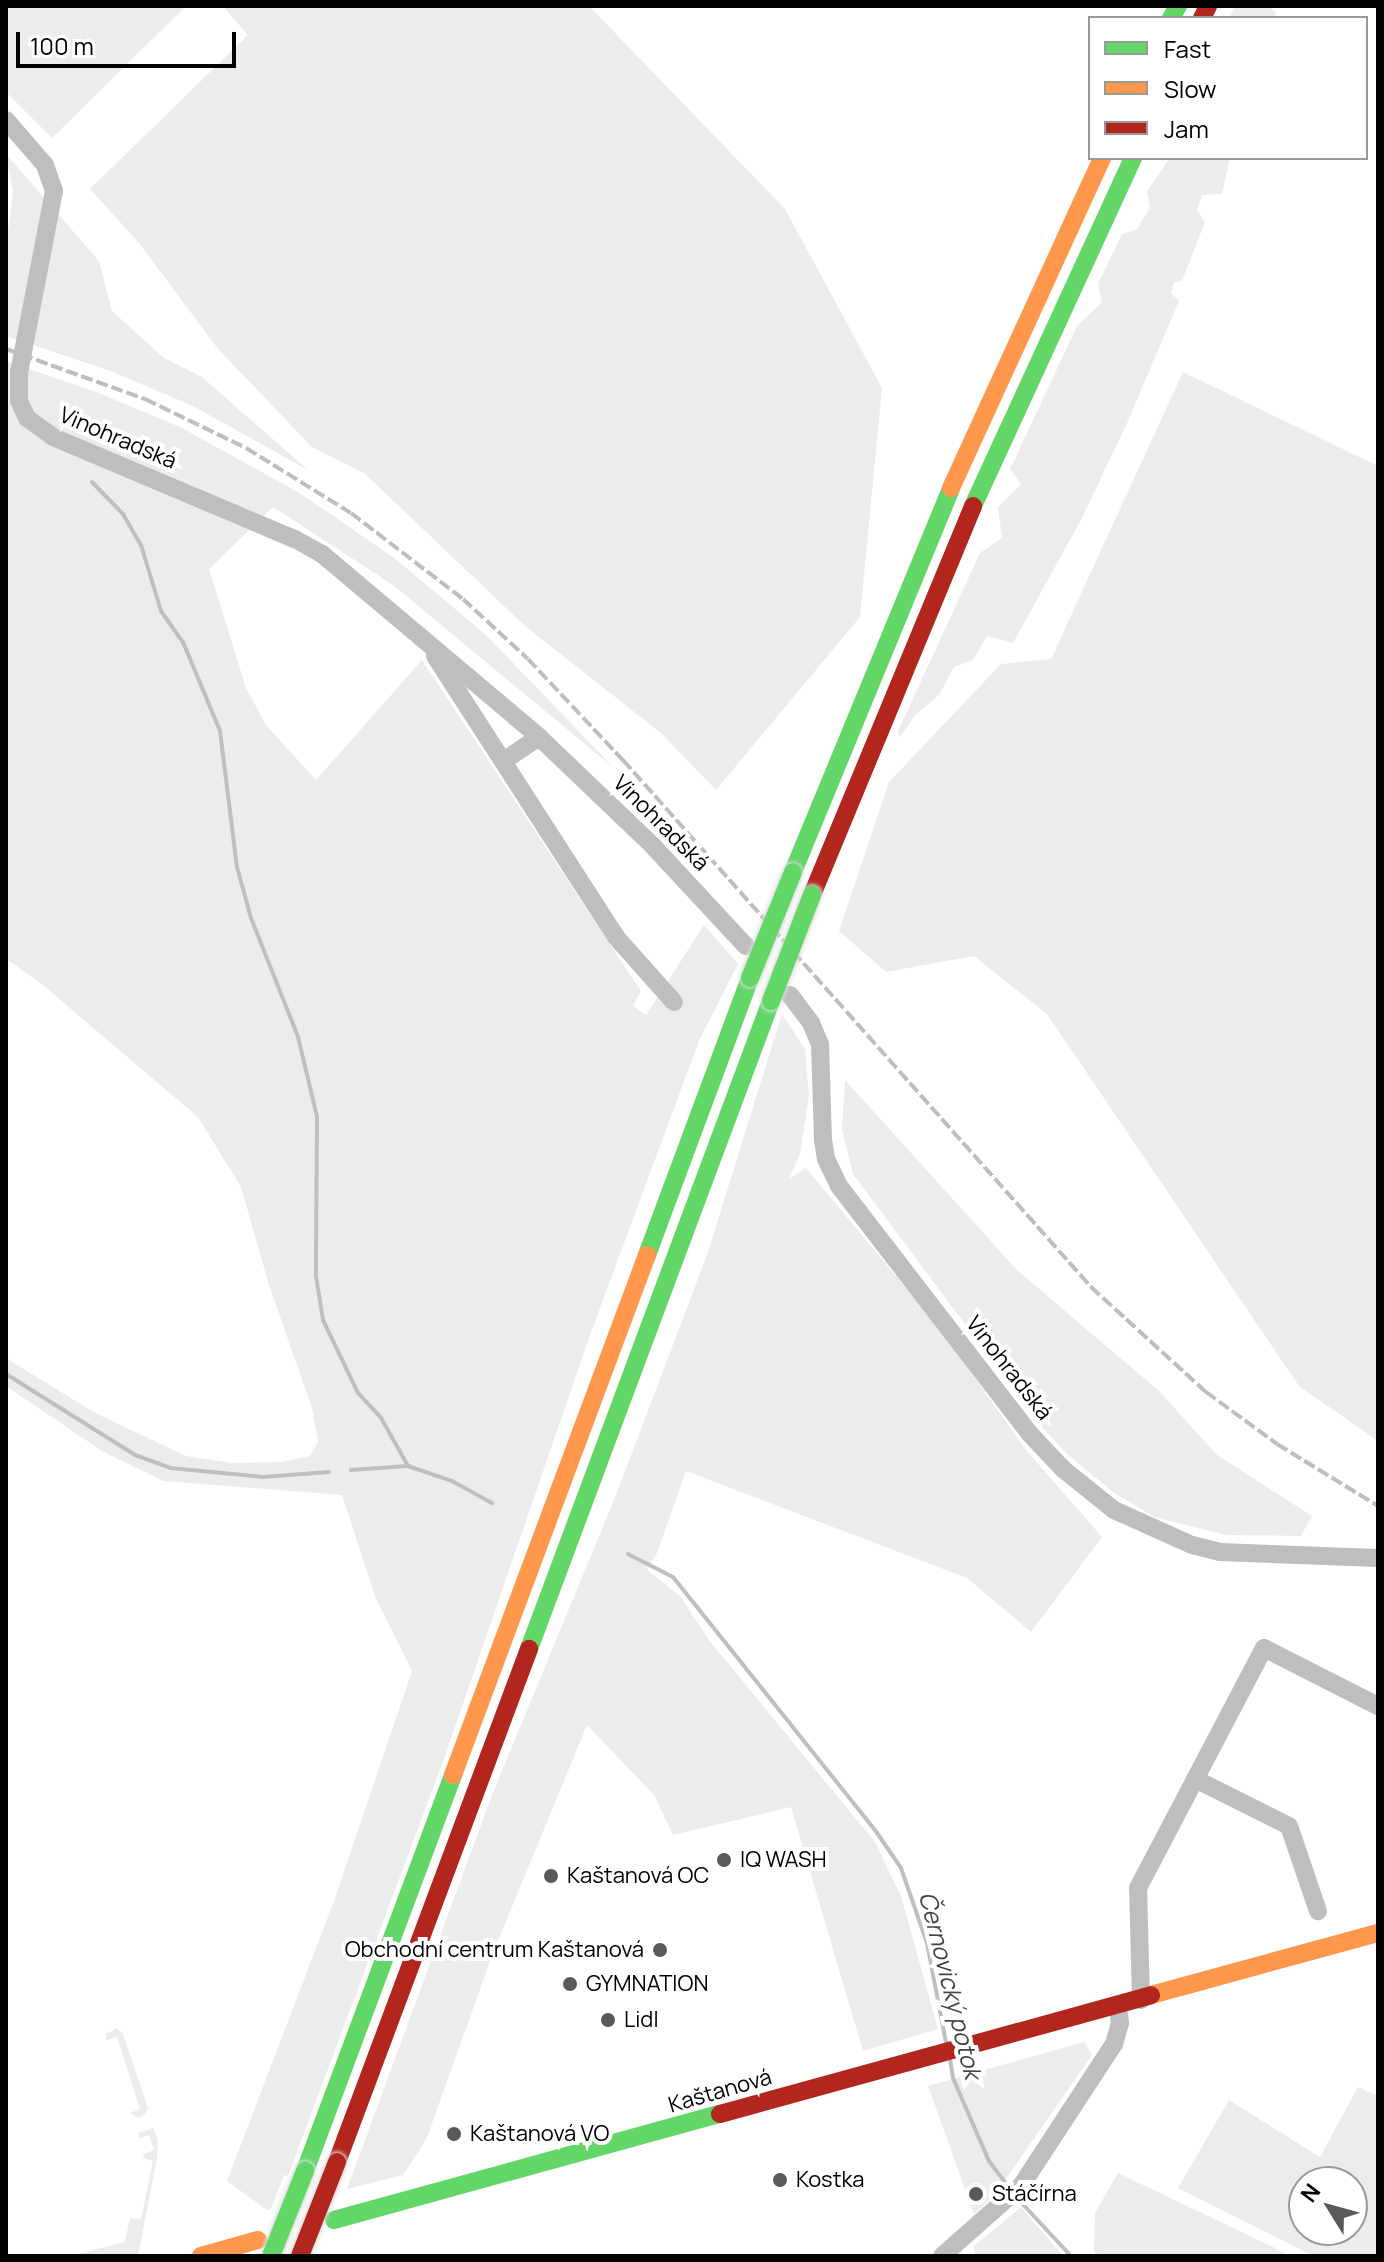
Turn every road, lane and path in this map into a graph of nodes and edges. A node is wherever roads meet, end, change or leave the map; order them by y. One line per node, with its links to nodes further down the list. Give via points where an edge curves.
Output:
1 (6, 120): 4 (street, Vinohradská, via 45,165 54,191 19,372 19,401 27,418 53,437 295,539 322,554)
2 (1101, 160): 20 (main road, bridge, via 921,556 750,978)
3 (1132, 160): 21 (main road, bridge, via 945,566 812,895)
4 (423, 637): 5 (street, Vinohradská); 6 (street, Vinohradská)
5 (539, 737): 6 (street); 7 (street, Vinohradská, via 652,845)
6 (505, 760): 9 (street, Vinohradská, via 616,937)
7 (746, 946)
8 (790, 995): 10 (street, Vinohradská, via 820,1044 823,1140 839,1186 1029,1433 1063,1469 1114,1510 1192,1545 1220,1552)
9 (674, 1002)
10 (1378, 1558)
11 (1378, 1706): 12 (street, via 1264,1648)
12 (1195, 1779): 13 (street, via 1289,1826); 15 (street, via 1138,1888)
13 (1318, 1911)
14 (1378, 1933): 15 (main road, Kaštanová)
15 (1141, 2000): 16 (main road, Kaštanová)
16 (1118, 2006): 17 (main road, Kaštanová); 22 (street, via 1114,2044 1021,2186)
17 (334, 2220)
18 (258, 2240): 19 (main road)
19 (201, 2256)
20 (271, 2256)
21 (300, 2256)
22 (942, 2256)

